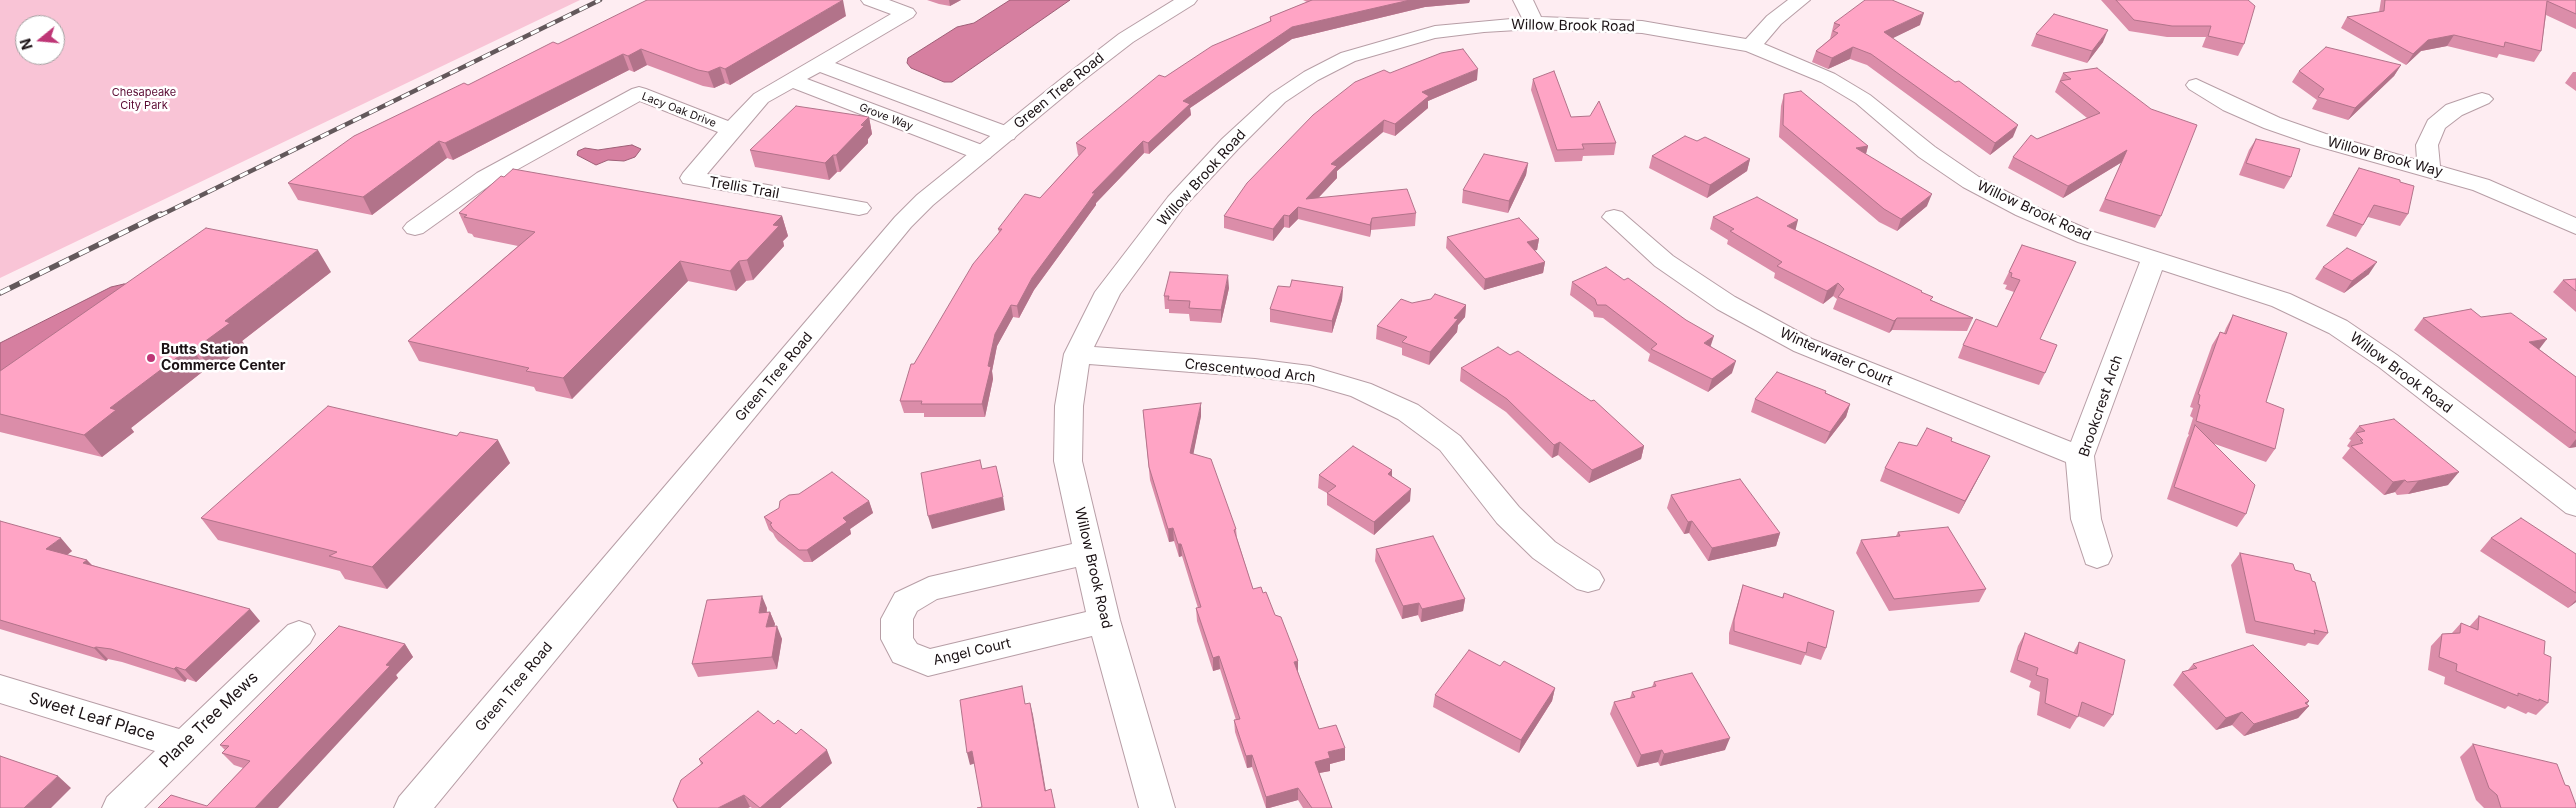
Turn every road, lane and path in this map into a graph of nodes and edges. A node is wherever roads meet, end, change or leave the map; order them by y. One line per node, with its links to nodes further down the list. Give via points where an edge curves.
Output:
1 (872, 0): 7 (street, Lacy Oak Drive, via 906,13)
2 (1187, 0): 12 (street, Green Tree Road, via 1126,38)
3 (1523, 0): 5 (street)
4 (1800, 0): 6 (street, via 1774,20)
5 (1534, 23): 6 (street, Willow Brook Road, via 1642,27); 20 (street, Willow Brook Road, via 1435,32 1391,43 1348,57 1278,98 1176,202 1108,292)
6 (1751, 46): 19 (street, Willow Brook Road, via 1814,71 1863,98 1927,152 1971,182 2086,237)
7 (818, 64): 8 (street, Lacy Oak Drive); 12 (street, Grove Way)
8 (790, 80): 11 (street, Lacy Oak Drive, via 761,98); 13 (street, Grove Way)
9 (2196, 85): 14 (street, Willow Brook Way, via 2272,123 2318,139)
10 (2482, 98): 14 (street, via 2454,110 2436,125 2427,145)
11 (732, 130): 15 (street, Trellis Trail, via 691,178); 18 (street, Lacy Oak Drive, via 639,93 484,178)
12 (1006, 134): 13 (street, Green Tree Road)
13 (982, 153): 31 (street, Green Tree Road, via 903,222)
14 (2429, 168): 17 (street, Willow Brook Way, via 2481,185)
15 (859, 208)
16 (1614, 217): 21 (street, Winterwater Court, via 1664,261 1711,293 1803,345 1888,382)
17 (2576, 227)
18 (414, 228)
19 (2153, 260): 21 (street, Brookcrest Arch); 22 (street, Willow Brook Road, via 2281,300 2338,327 2388,360)
20 (1077, 354): 23 (street, Willow Brook Road, via 1068,406 1068,461); 25 (street, Crescentwood Arch, via 1255,368 1310,375 1361,390 1408,412 1450,444 1508,515 1544,550)
21 (2080, 456): 24 (street, Brookcrest Arch, via 2086,519)
22 (2576, 505)
23 (1089, 552): 26 (street, Willow Brook Road); 26 (street, Angel Court, via 928,589 906,602 897,620 898,640 905,654 928,663)
24 (2097, 556)
25 (1588, 580)
26 (1104, 620): 32 (street, Willow Brook Road)
27 (299, 634): 29 (street, Plane Tree Mews)
28 (0, 689): 29 (street, Sweet Leaf Place)
29 (184, 744): 30 (street, Plane Tree Mews)
30 (120, 808)
31 (412, 808)
32 (1157, 808)

